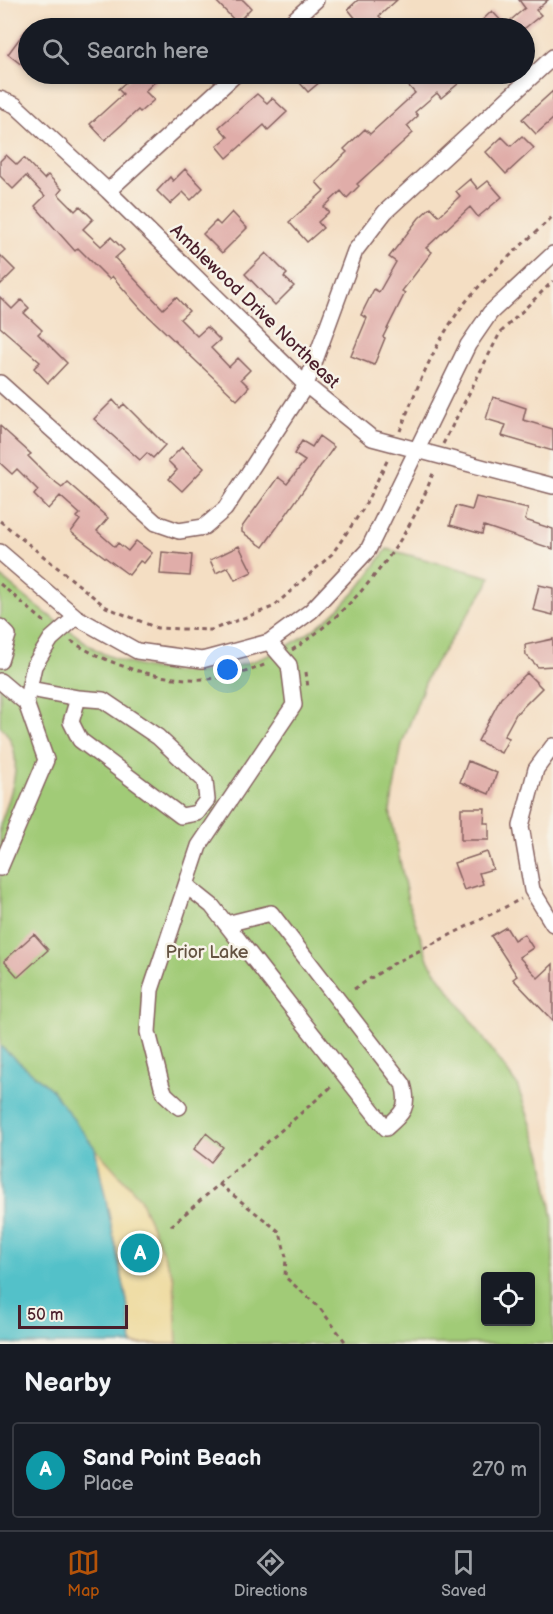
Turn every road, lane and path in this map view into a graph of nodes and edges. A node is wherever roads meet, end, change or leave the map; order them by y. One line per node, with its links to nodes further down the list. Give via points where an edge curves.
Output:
1 (316, 0): 2 (street)
2 (296, 18)
3 (553, 57): 4 (street)
4 (535, 74)
5 (225, 84): 8 (street)
6 (524, 84): 13 (street, via 385,212 355,251)
7 (0, 99): 8 (street, Amblewood Drive Northeast, via 15,105)
8 (108, 191): 13 (street, Amblewood Drive Northeast)
9 (553, 216): 14 (path, via 486,278 463,306 434,349)
10 (553, 254): 15 (street, via 490,313 468,345)
11 (553, 281): 16 (path, via 500,333)
12 (0, 383): 13 (street, via 156,523 179,531 204,527 225,509)
13 (306, 385): 14 (street, Amblewood Drive Northeast, via 372,438)
14 (395, 444): 15 (street, Amblewood Drive Northeast); 18 (path, via 363,509 332,554 273,606 211,630 157,628 106,607)
15 (416, 451): 16 (street, Amblewood Drive Northeast); 24 (street, via 368,550 311,611)
16 (438, 456): 17 (street, Amblewood Drive Northeast); 25 (path, via 410,522 379,569 346,608)
17 (553, 486)
18 (0, 521)
19 (0, 552): 21 (street)
20 (0, 584): 23 (path)
21 (76, 617): 23 (street); 24 (street, via 137,651 202,660)
22 (0, 627): 26 (street, via 8,635)
23 (58, 633): 25 (path, via 126,669 156,676 218,677); 28 (street, via 34,666)
24 (268, 642): 25 (street)
25 (282, 657): 32 (street, via 290,665 294,705 199,846)
26 (0, 661)
27 (0, 681): 28 (street)
28 (28, 696): 29 (street); 31 (street, via 46,760)
29 (78, 698): 29 (street, via 71,722 80,740 181,816 197,813 207,801 205,781 158,737 103,700)
30 (553, 746): 33 (street, via 536,770 521,826)
31 (0, 867)
32 (187, 886): 34 (street, via 212,906); 38 (street, via 151,990 148,1032 162,1087)
33 (532, 890): 35 (street); 36 (path)
34 (226, 924): 34 (street, via 263,971 386,1128 401,1115 407,1099 403,1084 270,913)
35 (553, 924)
36 (354, 989)
37 (332, 1087): 39 (path)
38 (179, 1107)
39 (219, 1184): 40 (path); 41 (path, via 280,1232 286,1257 285,1277 319,1307)
40 (171, 1226)
41 (347, 1344)

